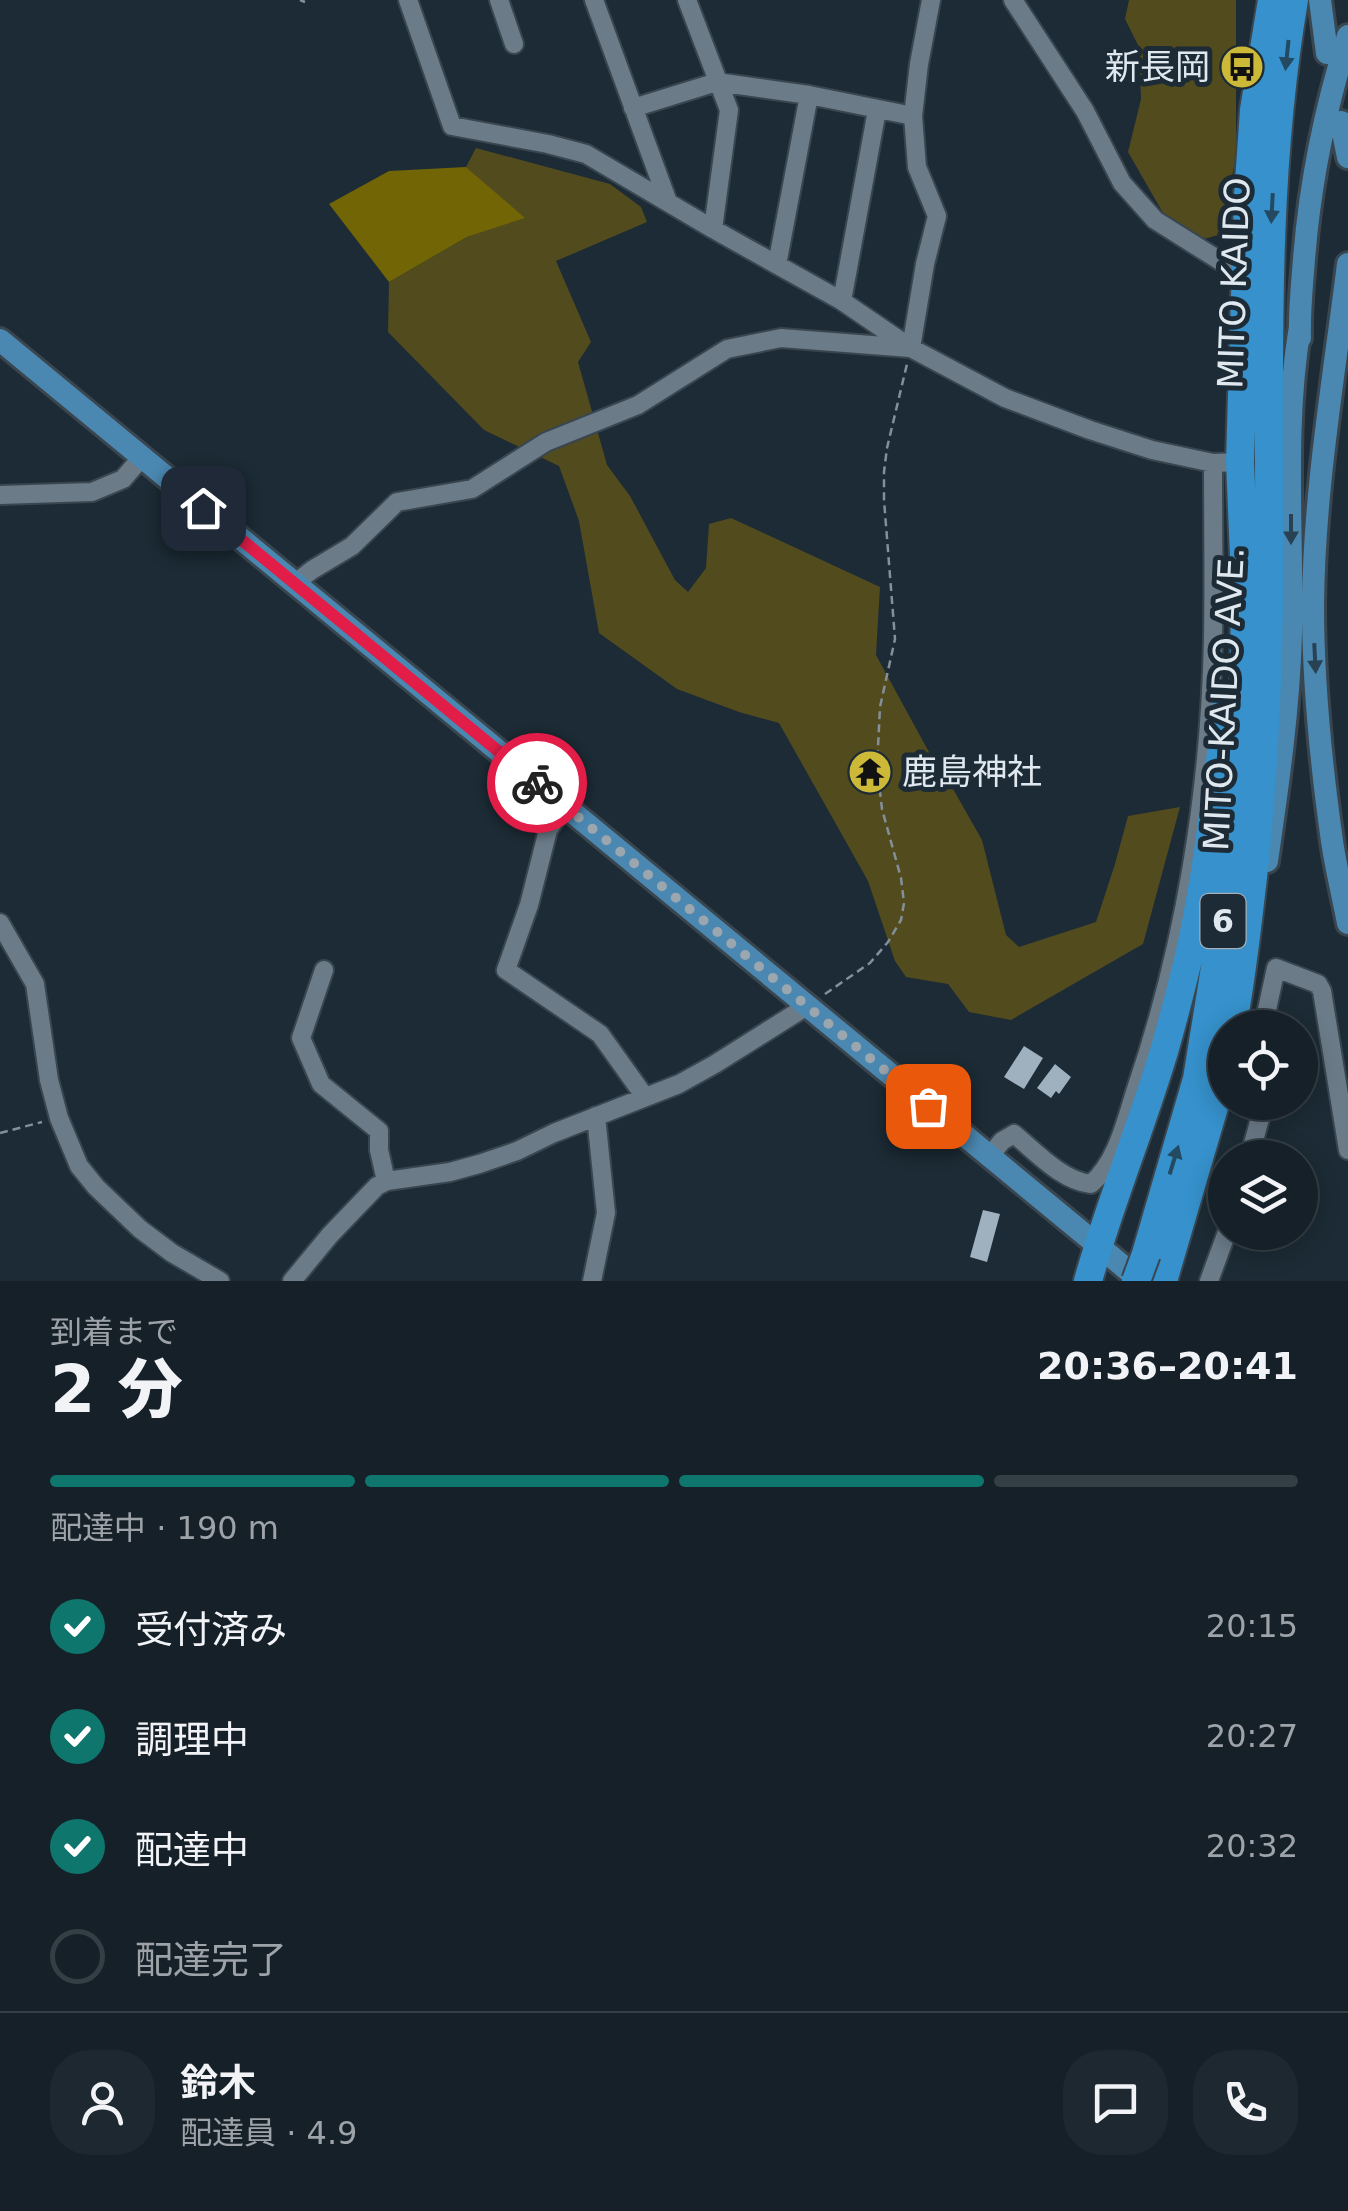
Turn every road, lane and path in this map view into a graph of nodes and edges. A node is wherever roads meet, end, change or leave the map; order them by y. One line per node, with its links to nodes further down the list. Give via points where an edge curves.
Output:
1 (408, 0): 22 (street, via 452,126 586,154)
2 (499, 0): 12 (street)
3 (594, 0): 16 (street)
4 (687, 0): 14 (street)
5 (930, 0): 19 (street)
6 (1013, 0): 26 (street, via 1122,183 1155,220)
7 (1259, 0): 18 (main road)
8 (1272, 0): 18 (highway, 6)
9 (1294, 0): 18 (highway, 6, one-way to 18)
10 (1320, 0): 13 (main road)
11 (1348, 36): 28 (main road, via 1317,155)
12 (514, 44)
13 (1327, 52)
14 (717, 82): 15 (street); 16 (street); 23 (street, via 729,110)
15 (810, 96): 17 (street); 25 (street)
16 (633, 108): 22 (street)
17 (877, 110): 19 (street); 27 (street)
18 (1267, 110): 26 (highway, MITO-KAIDO AVE. / 6, via 1248,196); 43 (highway, MITO-KAIDO AVE. / 6, one-way to 43, via 1272,203 1264,760)
19 (913, 116): 30 (street, via 917,167 936,216)
20 (1342, 122): 21 (main road)
21 (1348, 156)
22 (668, 202): 23 (street)
23 (713, 229): 25 (street)
24 (1348, 264): 31 (main road)
25 (777, 265): 27 (street)
26 (1246, 273): 33 (highway, MITO-KAIDO AVE. / 6)
27 (842, 301): 30 (street)
28 (1300, 327): 35 (main road); 44 (main road, one-way to 44, via 1292,373 1284,730 1266,866)
29 (0, 340): 32 (main road)
30 (911, 348): 33 (street, via 1004,398 1090,430 1152,450); 37 (street, via 780,338 726,348 638,405 546,442 472,488 397,502 352,546); 42 (path, via 884,472 895,639 880,707 877,766 904,903 896,931 870,962)
31 (1339, 389): 35 (main road)
32 (142, 457): 34 (street, via 122,479 92,492); 37 (main road)
33 (1227, 462): 36 (highway, MITO-KAIDO AVE. / 6); 52 (street, via 1202,781 1180,924 1147,1056 1108,1165 1091,1184 1066,1176 1014,1134)
34 (0, 495)
35 (1315, 561): 40 (main road, one-way to 40, via 1322,754)
36 (1245, 580): 54 (highway, via 1199,910 1165,1047); 56 (highway, 6, one-way to 36, via 1213,990 1240,781)
37 (294, 584): 38 (main road)
38 (565, 805): 42 (main road); 46 (street, via 548,830 506,970 600,1034)
39 (0, 923): 48 (street, via 34,984)
40 (1348, 923)
41 (324, 970): 53 (street, via 301,1038 321,1084 379,1131)
42 (807, 1006): 46 (street, via 715,1064); 52 (main road)
43 (1235, 1010)
44 (1235, 1010)
45 (1267, 1010): 51 (street, via 1276,968 1318,984)
46 (644, 1097): 47 (street)
47 (596, 1116): 53 (street, via 479,1164); 59 (street, via 606,1213)
48 (58, 1118): 50 (path); 57 (street, via 96,1188 161,1245)
49 (1208, 1120): 56 (highway)
50 (0, 1133)
51 (1348, 1150)
52 (989, 1156): 54 (main road)
53 (386, 1182): 58 (street)
54 (1097, 1246): 56 (main road); 60 (highway)
55 (1220, 1250): 61 (street)
56 (1150, 1274)
57 (220, 1281)
58 (292, 1281)
59 (592, 1281)
60 (1088, 1281)
61 (1209, 1281)

